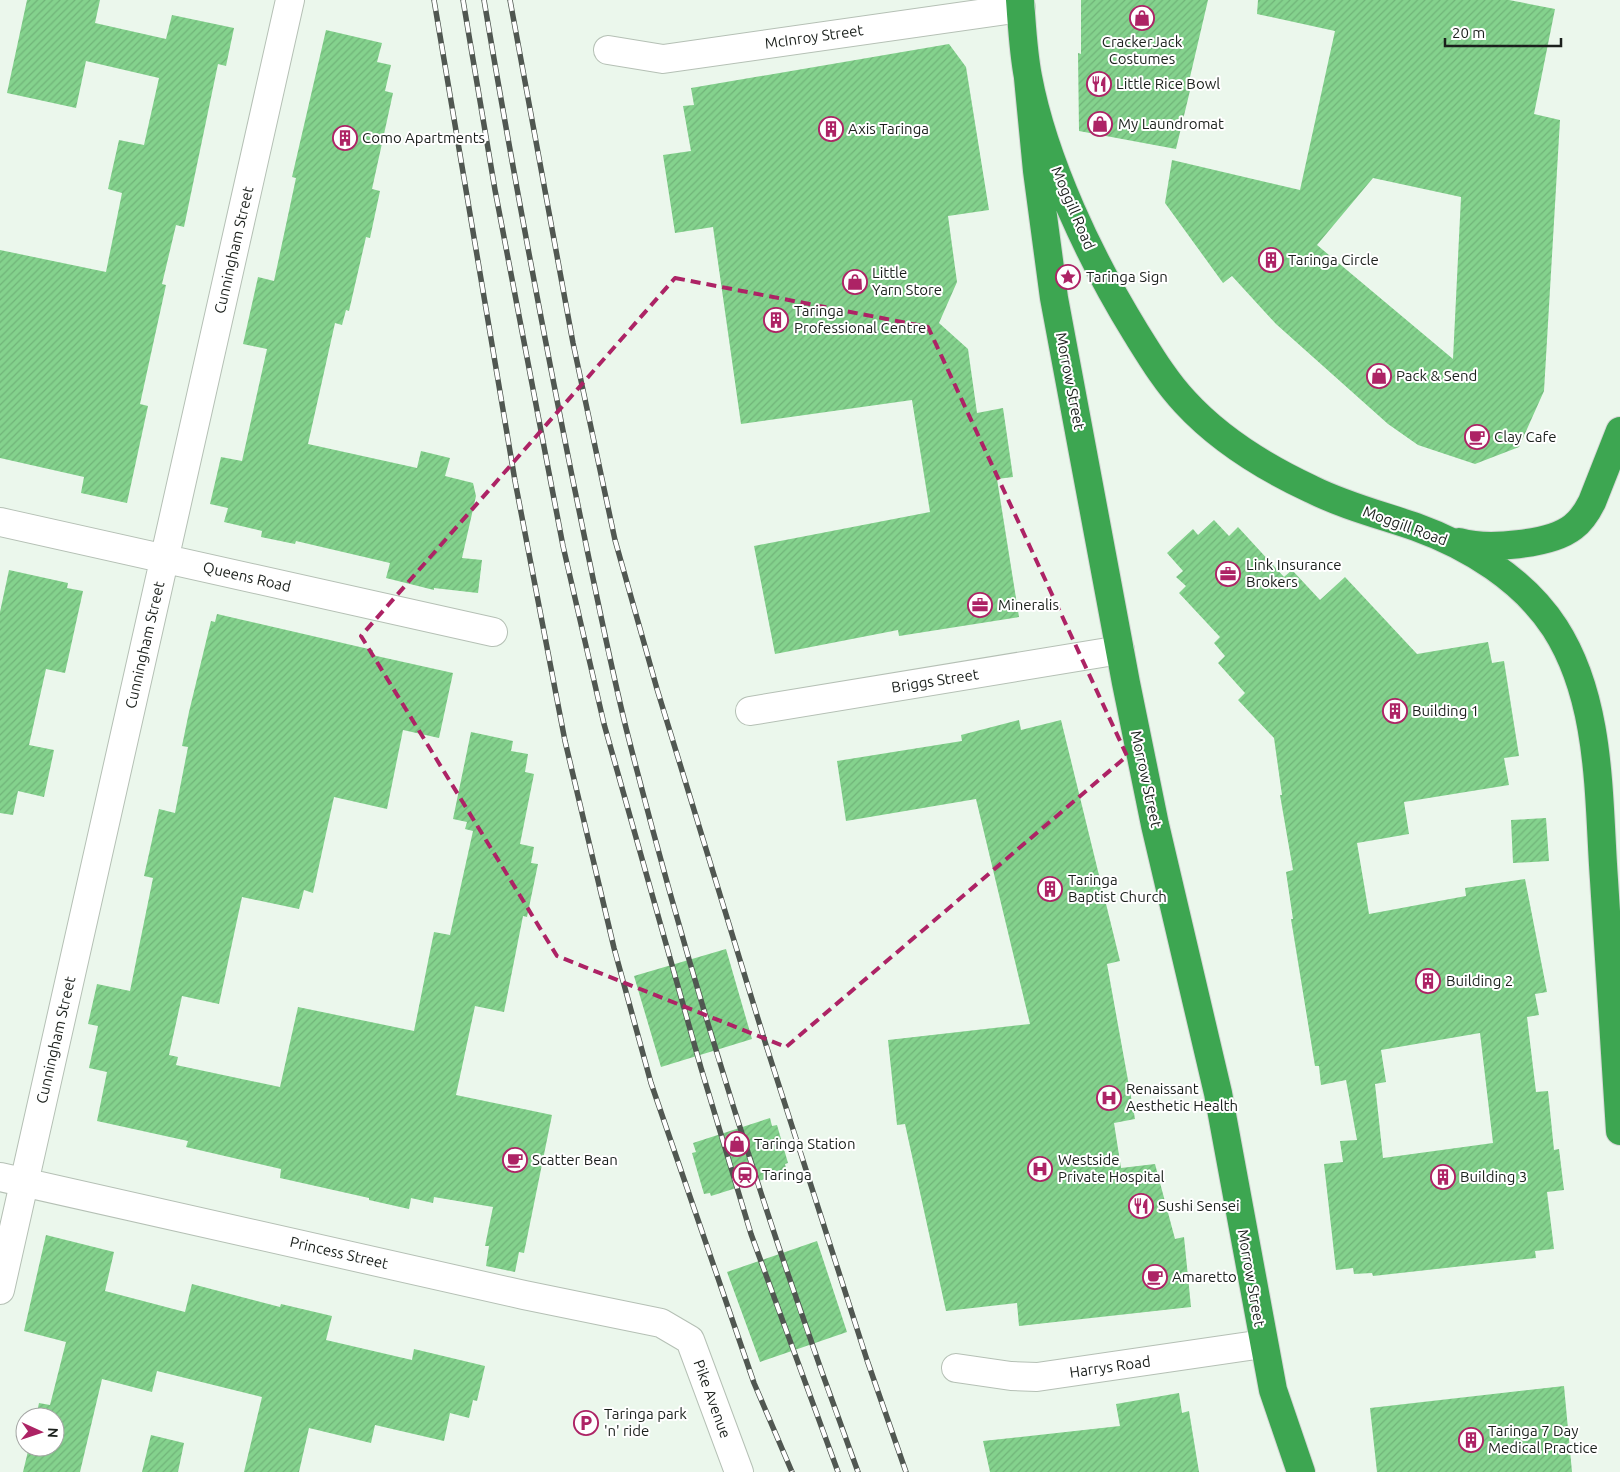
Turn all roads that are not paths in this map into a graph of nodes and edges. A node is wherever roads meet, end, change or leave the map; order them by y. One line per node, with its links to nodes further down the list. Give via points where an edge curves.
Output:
1 (290, 0): 8 (street, Cunningham Street)
2 (1020, 4): 3 (street, McInroy Street, via 663,59); 4 (highway, Moggill Road)
3 (608, 50)
4 (1028, 78): 7 (highway, Moggill Road, via 1045,138 1082,234 1114,297 1184,401 1216,430 1278,472 1312,490 1362,511); 10 (highway, Morrow Street, via 1036,172 1054,298)
5 (1620, 431): 7 (highway, via 1592,502 1572,527 1552,537 1518,544 1479,545)
6 (0, 522): 8 (street, Queens Road)
7 (1449, 540): 12 (highway, Moggill Road, via 1501,573 1539,607 1564,645 1583,694 1592,732 1598,799)
8 (165, 558): 9 (street, Queens Road); 13 (street, Cunningham Street)
9 (493, 632)
10 (1120, 650): 11 (street, Briggs Street); 16 (highway, Morrow Street, via 1155,825 1218,1092)
11 (750, 711)
12 (1620, 1132)
13 (12, 1180): 14 (street, Cunningham Street); 15 (street, Princess Street, via 662,1323)
14 (0, 1290)
15 (678, 1331): 18 (street, Pike Avenue, via 690,1340)
16 (1263, 1344): 17 (street, Harrys Road, via 1037,1377); 19 (highway, Morrow Street, via 1277,1407)
17 (956, 1368)
18 (739, 1472)
19 (1301, 1472)

